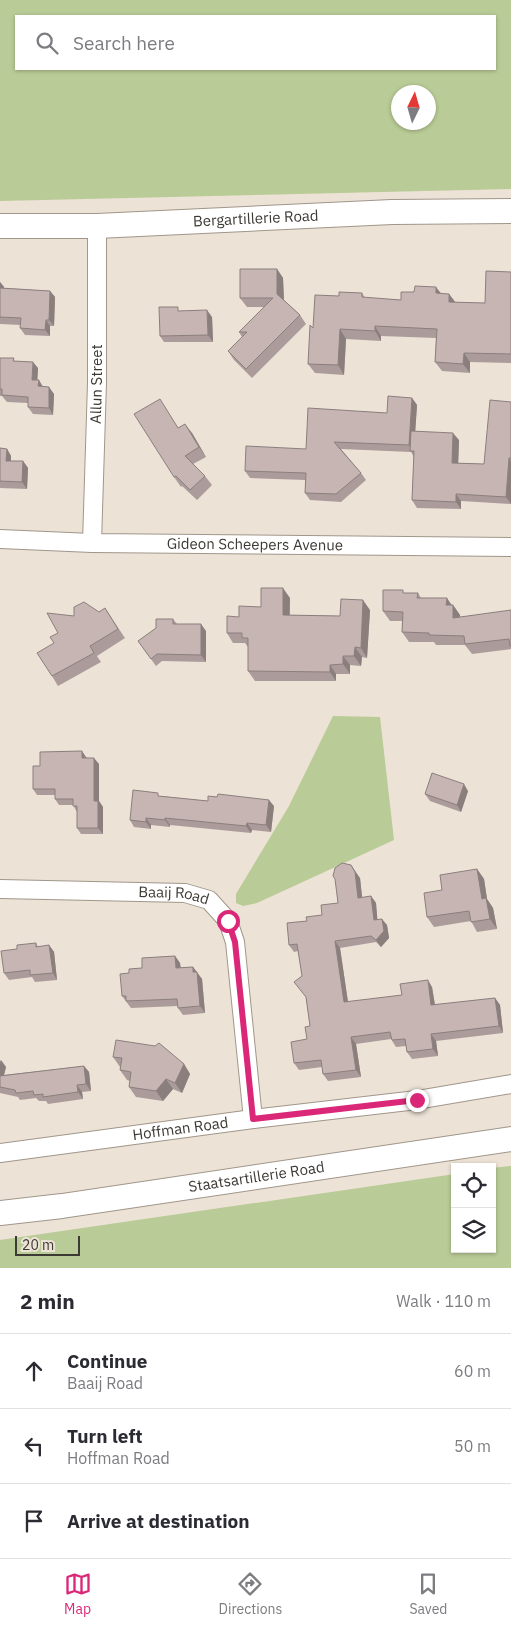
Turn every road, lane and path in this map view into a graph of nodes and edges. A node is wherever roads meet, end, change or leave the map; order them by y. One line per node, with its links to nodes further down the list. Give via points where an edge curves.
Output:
1 (511, 211): 3 (street, Bergartillerie Road, via 392,212)
2 (0, 226): 3 (street, Bergartillerie Road)
3 (97, 226): 5 (street, Allun Street)
4 (0, 539): 5 (street, Gideon Scheepers Avenue)
5 (92, 543): 6 (street, Gideon Scheepers Avenue)
6 (511, 547)
7 (0, 889): 9 (street, Baaij Road, via 185,893 209,900 228,921 235,942)
8 (511, 1084): 9 (street, Hoffman Road, via 417,1100)
9 (253, 1119): 11 (street, Hoffman Road)
10 (511, 1139): 12 (street, Staatsartillerie Road)
11 (0, 1153)
12 (0, 1213)

